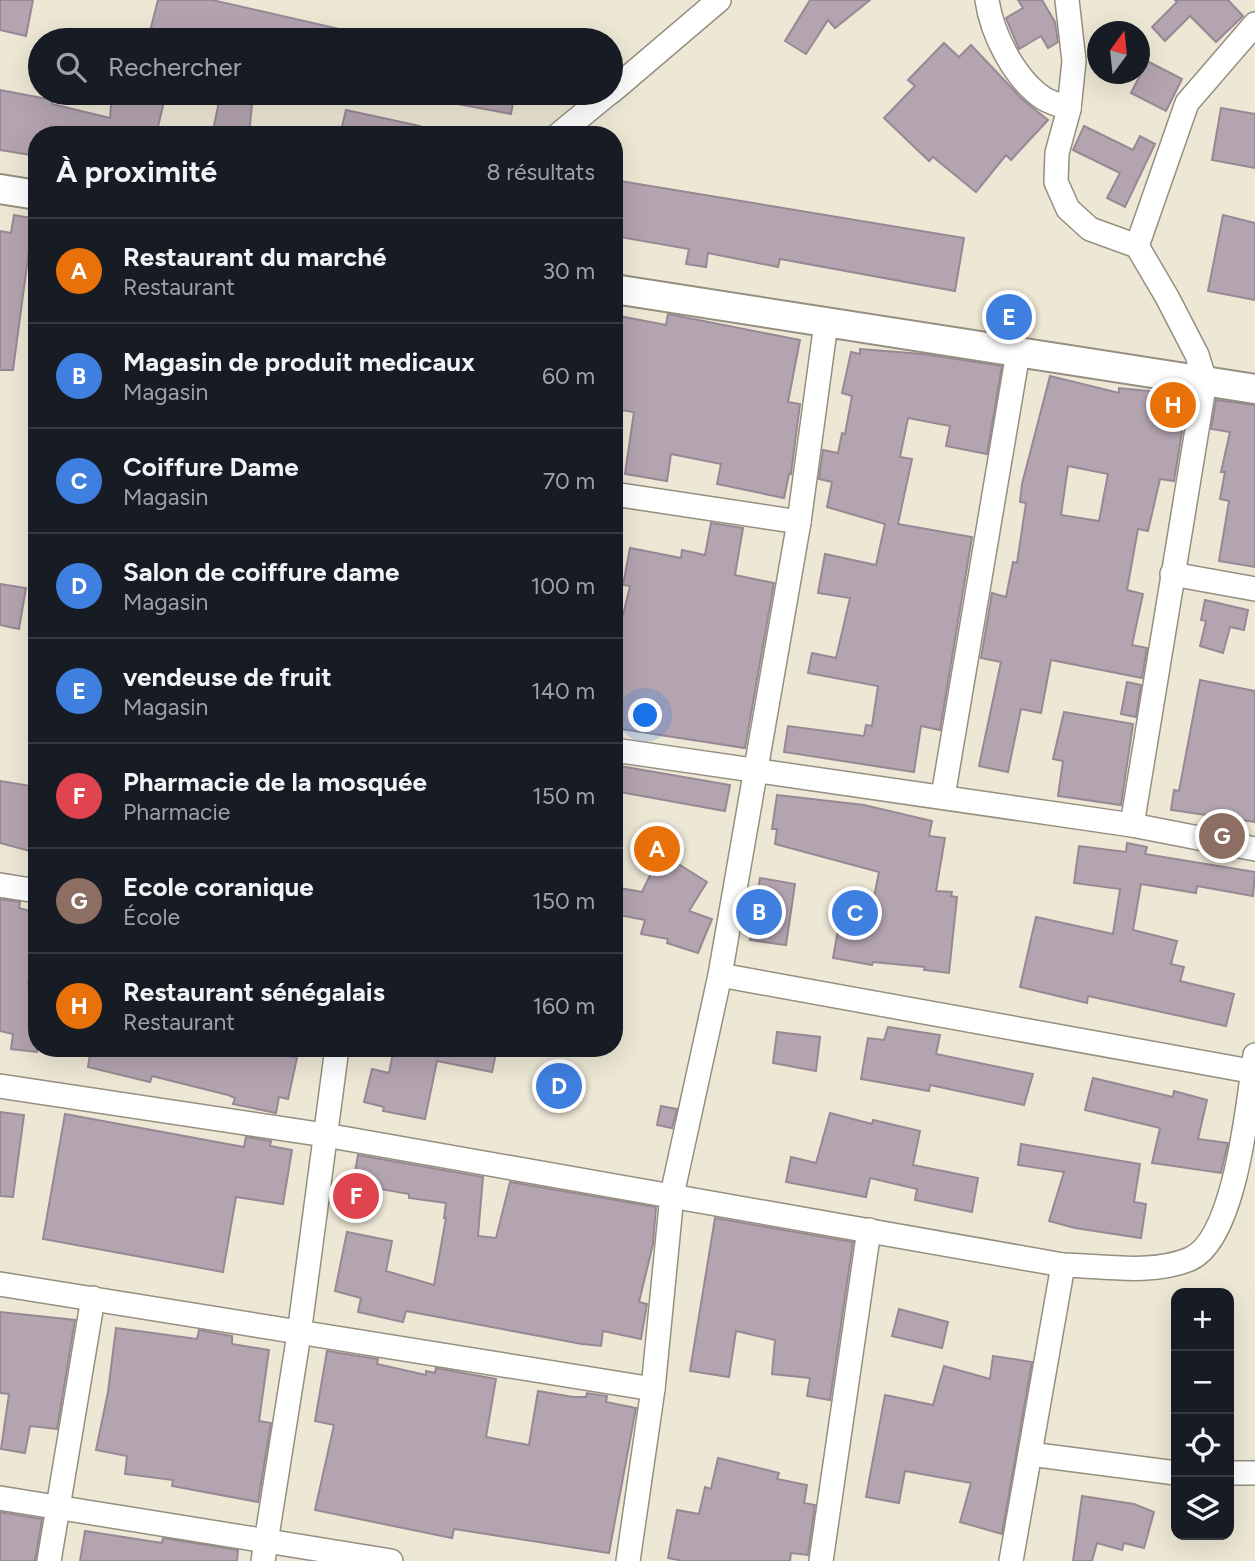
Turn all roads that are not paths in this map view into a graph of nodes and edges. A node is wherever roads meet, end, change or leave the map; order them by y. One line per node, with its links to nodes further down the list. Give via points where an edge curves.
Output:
1 (719, 0): 5 (street)
2 (987, 0): 7 (street, via 990,19 1020,74 1043,98)
3 (1067, 0): 7 (street, via 1074,61)
4 (1255, 24): 11 (street, via 1187,103)
5 (623, 81)
6 (594, 105): 8 (street)
7 (1069, 109): 11 (street, via 1057,153 1056,182 1068,209 1090,229)
8 (569, 126)
9 (0, 188): 10 (street)
10 (28, 193)
11 (1137, 246): 15 (street, via 1197,355)
12 (623, 290): 13 (street)
13 (826, 323): 14 (street); 18 (street)
14 (1018, 353): 15 (street); 23 (street)
15 (1205, 381): 16 (street); 19 (street)
16 (1255, 388)
17 (623, 495): 18 (street)
18 (799, 522): 22 (street)
19 (1172, 574): 20 (street); 24 (street)
20 (1255, 589)
21 (623, 751): 22 (street)
22 (756, 770): 23 (street); 28 (street)
23 (943, 796): 24 (street)
24 (1132, 825): 25 (street)
25 (1255, 849)
26 (0, 885): 27 (street)
27 (28, 890)
28 (720, 975): 30 (street); 33 (street)
29 (336, 1057): 32 (street)
30 (1254, 1066): 35 (street, via 1230,1202 1215,1237 1192,1258 1151,1268)
31 (0, 1086): 32 (street)
32 (325, 1135): 33 (street); 38 (street)
33 (672, 1195): 34 (street); 39 (street)
34 (869, 1230): 35 (street); 50 (street)
35 (1063, 1265): 40 (street)
36 (0, 1284): 37 (street)
37 (93, 1298): 38 (street); 45 (street)
38 (299, 1334): 39 (street); 46 (street)
39 (653, 1389): 49 (street)
40 (1030, 1454): 41 (street); 51 (street)
41 (1171, 1472)
42 (1234, 1473): 43 (street)
43 (1255, 1473)
44 (0, 1498): 45 (street)
45 (59, 1507): 46 (street); 47 (street)
46 (265, 1552): 48 (street)
47 (49, 1561)
48 (391, 1561)
49 (628, 1561)
50 (821, 1561)
51 (1011, 1561)

